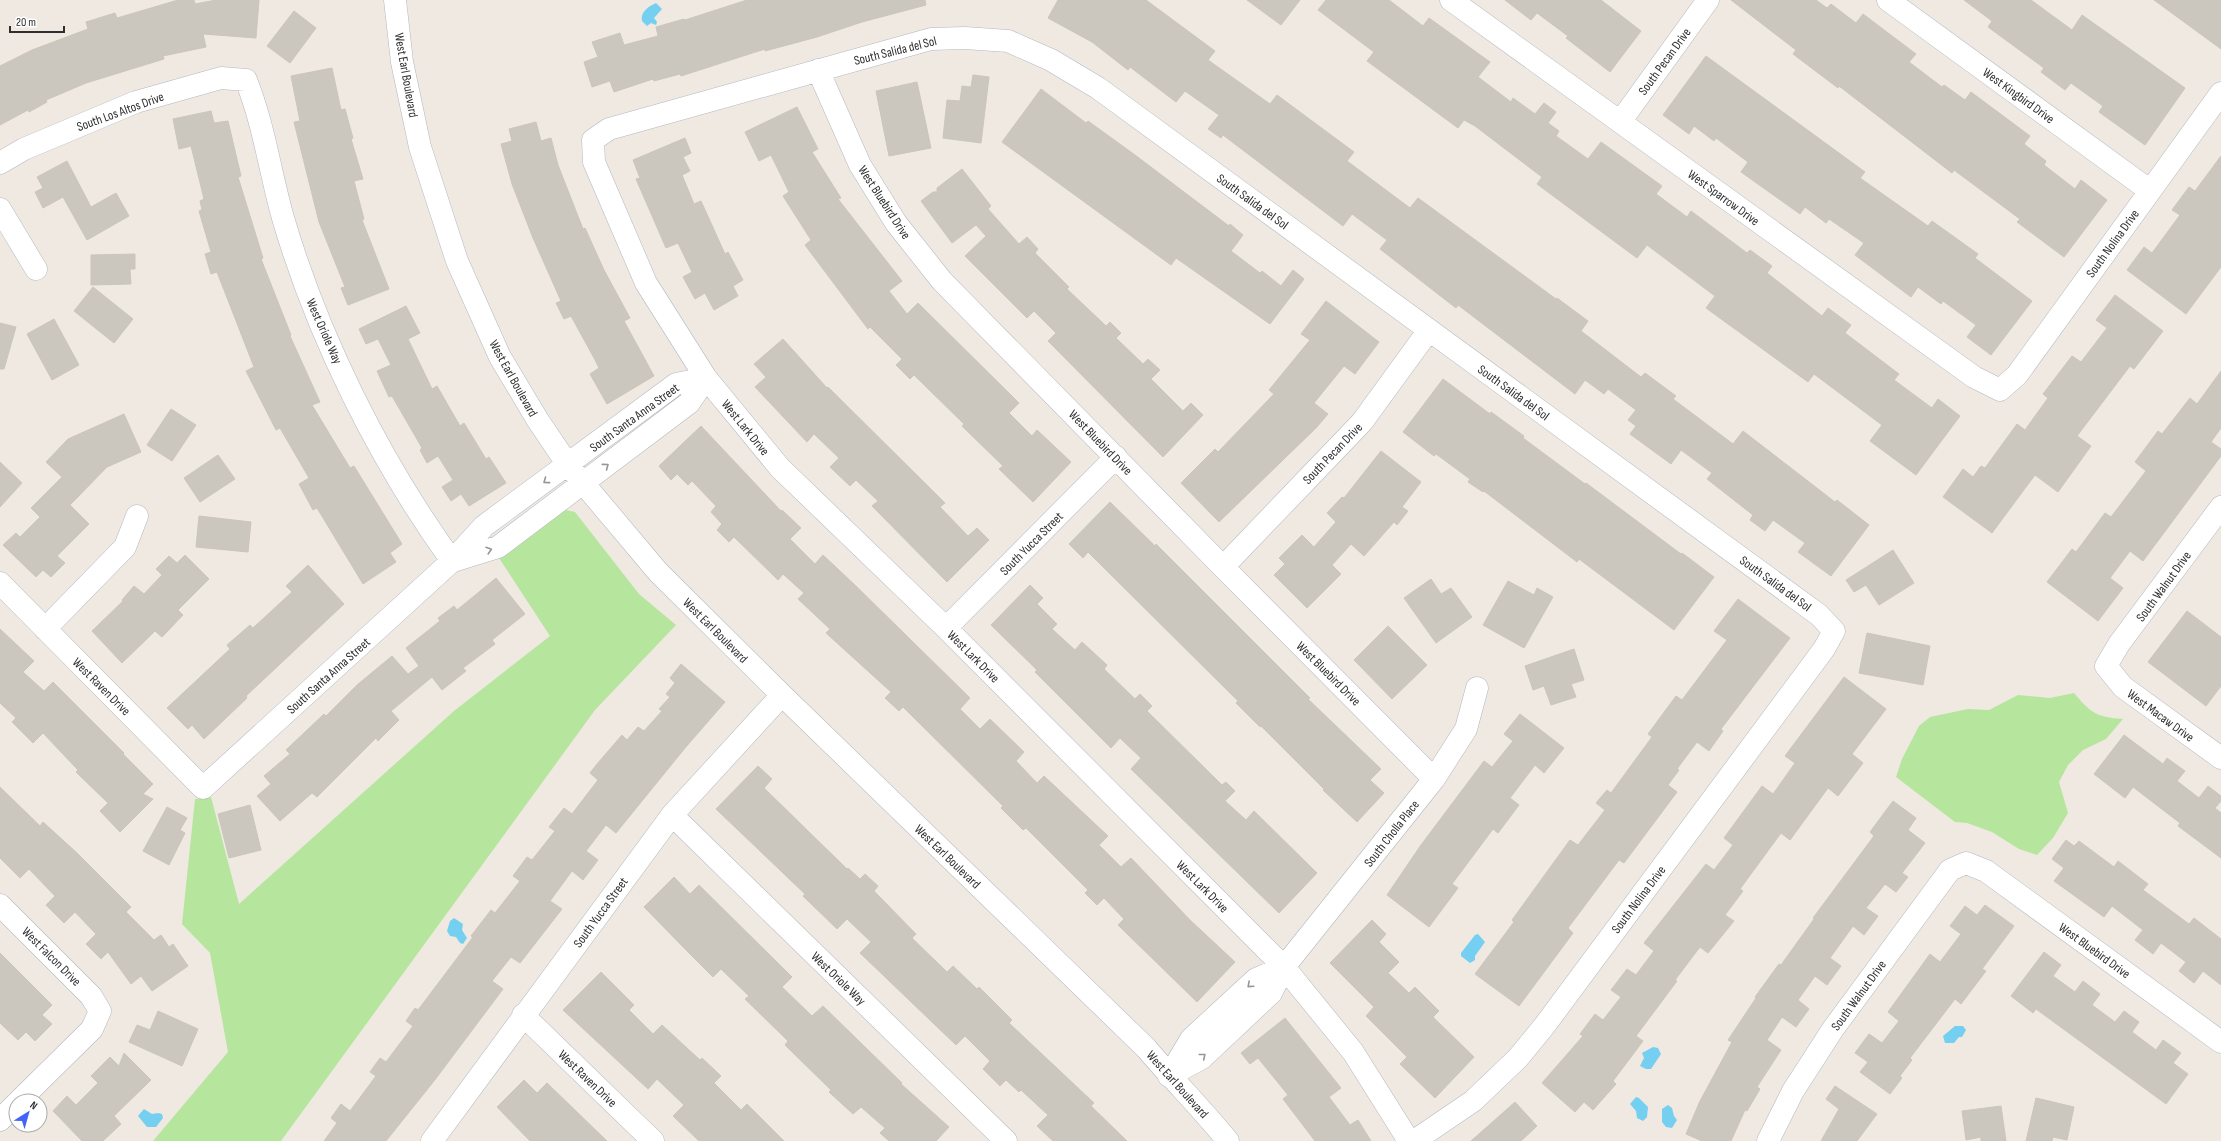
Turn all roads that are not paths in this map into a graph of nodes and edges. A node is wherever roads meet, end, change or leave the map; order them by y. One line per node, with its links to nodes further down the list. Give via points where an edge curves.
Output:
1 (395, 0): 18 (street, West Earl Boulevard, via 402,62 420,147 457,261 500,357)
2 (1451, 0): 8 (street, West Sparrow Drive)
3 (1708, 0): 8 (street, South Pecan Drive)
4 (1888, 0): 11 (street, West Kingbird Drive)
5 (818, 70): 9 (street, South Salida del Sol, via 609,129); 14 (street, South Salida del Sol, via 931,40 965,38 1008,41 1051,60 1098,88); 17 (street, West Bluebird Drive, via 860,165 896,223 942,281)
6 (246, 80): 10 (street, South Los Altos Drive, via 221,78 136,102 24,149); 22 (street, West Oriole Way, via 257,108 283,217 309,297 366,424 431,532)
7 (2221, 93): 11 (street, South Nolina Drive)
8 (1620, 122): 16 (street, West Sparrow Drive, via 1974,377)
9 (593, 140): 15 (street, West Lark Drive, via 594,162 646,283)
10 (0, 163)
11 (2149, 190): 16 (street, South Nolina Drive, via 2017,375)
12 (0, 209): 13 (street)
13 (36, 268)
14 (1429, 330): 23 (street, South Pecan Drive, via 1362,422); 27 (street, South Salida del Sol, via 1819,614)
15 (706, 378): 18 (street, South Santa Anna Street, via 676,384); 19 (street, South Santa Anna Street, one-way to 15, via 689,403); 25 (street, West Lark Drive, via 780,468)
16 (2000, 390)
17 (1116, 457): 23 (street, West Bluebird Drive); 25 (street, South Yucca Street)
18 (568, 465): 19 (street, West Earl Boulevard); 22 (street, South Santa Anna Street, one-way to 22, via 484,526)
19 (583, 484): 22 (street, South Santa Anna Street, one-way to 19, via 498,547); 30 (street, West Earl Boulevard, via 658,572)
20 (2221, 507): 28 (street, South Walnut Drive, via 2119,644)
21 (137, 516): 26 (street, via 125,547)
22 (452, 561): 33 (street, South Santa Anna Street)
23 (1223, 567): 32 (street, West Bluebird Drive)
24 (0, 583): 26 (street, West Raven Drive)
25 (946, 628): 37 (street, West Lark Drive)
26 (46, 629): 33 (street, West Raven Drive)
27 (1834, 631): 49 (street, South Nolina Drive, via 1824,650 1526,1047 1474,1101)
28 (2106, 666): 31 (street, West Macaw Drive, via 2123,687)
29 (1477, 688): 32 (street, South Cholla Place, via 1466,729)
30 (782, 695): 34 (street, South Yucca Street); 40 (street, West Earl Boulevard, via 1146,1048)
31 (2221, 758)
32 (1434, 778): 37 (street, South Cholla Place)
33 (203, 788)
34 (672, 815): 38 (street, South Yucca Street); 46 (street, West Oriole Way)
35 (1966, 862): 39 (street, West Bluebird Drive, via 1986,871); 50 (street, South Walnut Drive, via 1950,870 1833,1029 1793,1091)
36 (0, 904): 41 (street, West Falcon Drive, via 91,996 100,1011 92,1029)
37 (1284, 967): 40 (street, South Cholla Place, via 1256,979 1191,1039); 48 (street, West Lark Drive, via 1353,1052)
38 (523, 1015): 44 (street, South Yucca Street); 45 (street, West Raven Drive)
39 (2221, 1042)
40 (1170, 1076): 47 (street, West Earl Boulevard, via 1196,1102)
41 (27, 1093)
42 (8, 1112): 43 (street)
43 (0, 1120)
44 (432, 1141)
45 (653, 1141)
46 (1006, 1141)
47 (1228, 1141)
48 (1409, 1141)
49 (1414, 1141)
50 (1768, 1141)

